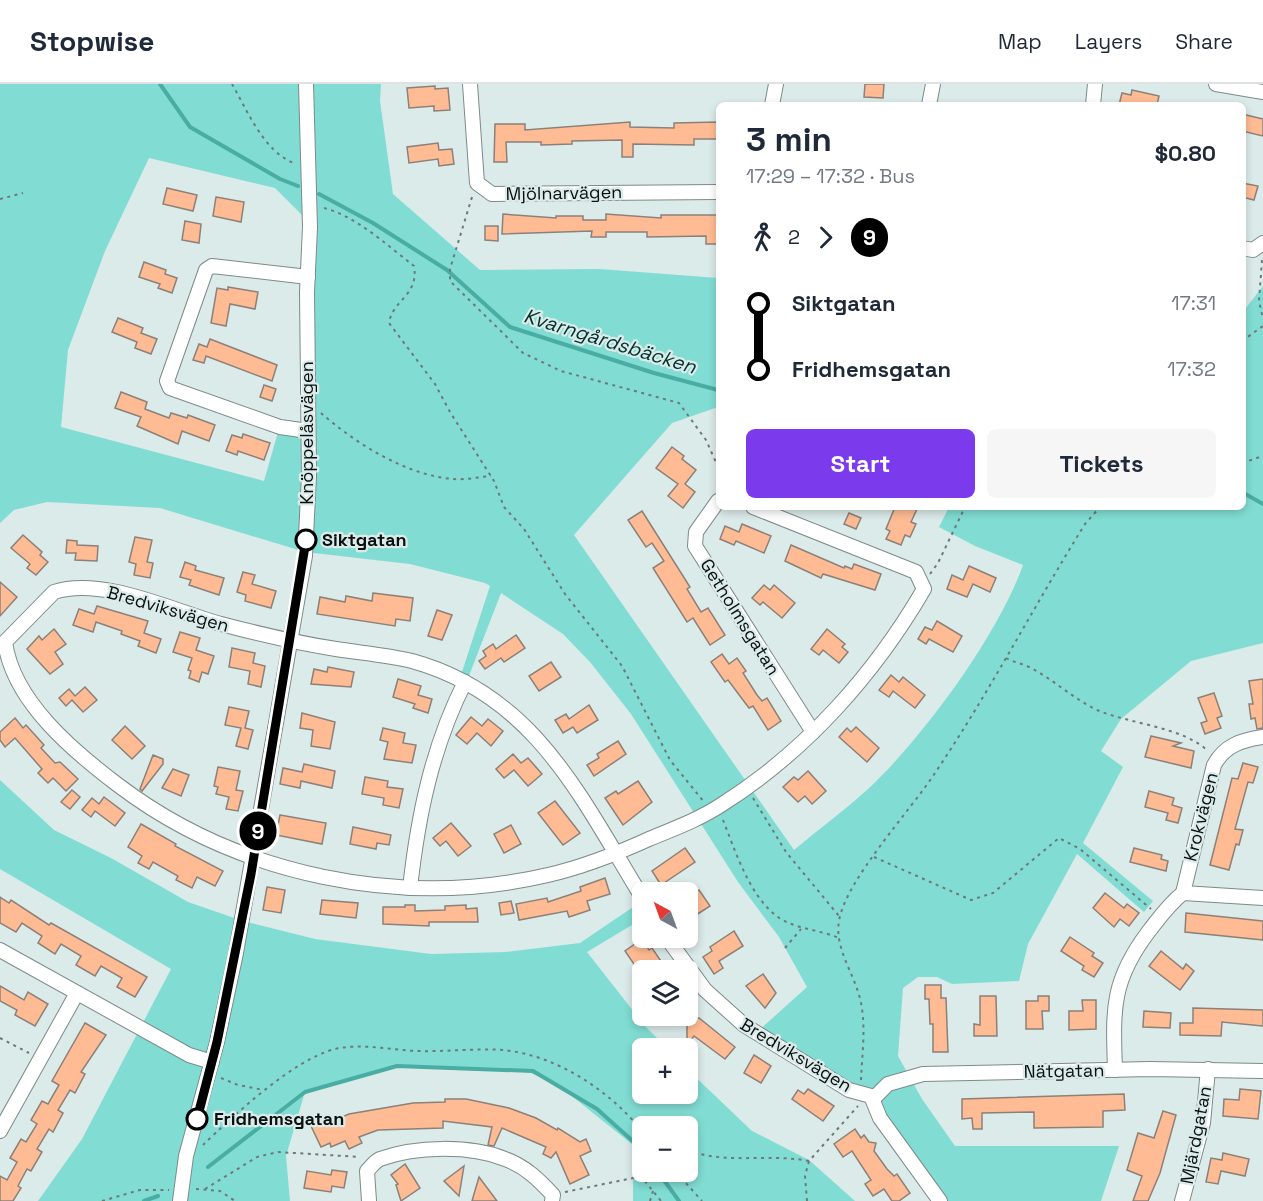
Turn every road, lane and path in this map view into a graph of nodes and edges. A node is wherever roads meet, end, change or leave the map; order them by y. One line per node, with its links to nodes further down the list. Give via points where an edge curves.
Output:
1 (232, 84): 12 (path, via 255,124 282,158)
2 (306, 84): 12 (street, Knöppelåsvägen)
3 (470, 84): 13 (street)
4 (776, 84): 9 (street)
5 (933, 84): 10 (street)
6 (1095, 84): 11 (street)
7 (1216, 84): 8 (street)
8 (1263, 92)
9 (773, 102)
10 (930, 102)
11 (1093, 102)
12 (308, 168): 17 (street, Knöppelåsvägen)
13 (477, 183): 14 (street, Mjölnarvägen, via 492,194); 27 (path, via 450,269 450,281 523,353 561,371 680,403 706,440)
14 (716, 192)
15 (23, 193): 16 (path)
16 (0, 199)
17 (309, 202): 20 (street, Knöppelåsvägen); 29 (path, via 335,210 382,238 414,266 411,291 389,322 435,384)
18 (1262, 244): 19 (street, via 1253,250); 21 (path, via 1259,301)
19 (1246, 249)
20 (308, 277): 25 (street, Knöppelåsvägen); 25 (street, via 212,266 206,270 167,381 170,388 280,428)
21 (1263, 319)
22 (1263, 326): 23 (path)
23 (1246, 338)
24 (317, 410): 29 (path, via 371,450 426,473 454,479)
25 (308, 431): 35 (street, Knöppelåsvägen, via 305,556)
26 (1263, 456): 28 (path)
27 (716, 462)
28 (1246, 462)
29 (492, 476): 42 (path, via 504,507 622,666 670,759)
30 (716, 504): 38 (street, Getholmsgatan, via 696,532 695,546)
31 (761, 510): 34 (street, via 916,572)
32 (963, 510): 34 (path, via 938,562)
33 (1097, 510): 36 (path)
34 (921, 582): 38 (street, via 924,589 901,629 871,670)
35 (291, 640): 37 (street, Bredviksvägen, via 411,661); 44 (street, Knöppelåsvägen); 44 (street, Bredviksvägen, via 129,596 79,588 54,592 5,642 7,659 29,697 79,753 166,817)
36 (1005, 658): 40 (path, via 1027,666 1097,709 1180,735); 45 (path, via 934,775)
37 (465, 682): 43 (street, Bredviksvägen, via 502,704 541,741); 47 (street, via 430,773 417,830)
38 (813, 732): 41 (street)
39 (1263, 737): 40 (street, Krokvägen, via 1239,742)
40 (1217, 759): 48 (street, Krokvägen)
41 (746, 788): 42 (street); 50 (path, via 786,852)
42 (712, 811): 43 (street); 52 (path, via 723,820 758,894 774,914)
43 (615, 853): 46 (street, Bredviksvägen); 47 (street, Bredviksvägen, via 520,881 461,888)
44 (254, 857): 47 (street, Bredviksvägen, via 319,876); 60 (street, Knöppelåsvägen)
45 (874, 857): 50 (path, via 846,897); 51 (path, via 971,900 993,893 1059,838 1080,849)
46 (633, 882)
47 (410, 888)
48 (1183, 893): 49 (street); 51 (street)
49 (1263, 898)
50 (839, 916): 53 (path)
51 (1160, 916): 62 (street, via 1120,978)
52 (801, 928): 53 (path); 55 (path)
53 (839, 938): 66 (path, via 863,1018)
54 (674, 948): 66 (street, Bredviksvägen, via 694,977 730,1014 849,1090)
55 (785, 948)
56 (0, 950): 57 (street)
57 (77, 993): 59 (street); 60 (street, via 189,1055)
58 (0, 1038): 59 (path)
59 (40, 1059): 69 (street)
60 (212, 1062): 79 (street, Knöppelåsvägen, via 186,1156)
61 (1208, 1069): 62 (street, Nätgatan); 63 (street, Nätgatan); 89 (street, Mjärdgatan, via 1203,1123)
62 (1115, 1070): 67 (street, Nätgatan, via 914,1075 888,1084)
63 (1263, 1071)
64 (217, 1077): 65 (path)
65 (264, 1090): 68 (path, via 334,1049 361,1046 451,1052 503,1050 541,1057 565,1068 601,1093); 70 (path)
66 (860, 1093): 67 (street, Bredviksvägen); 73 (path, via 856,1109)
67 (873, 1099): 88 (street, Bredviksvägen, via 880,1118)
68 (632, 1122)
69 (0, 1131)
70 (197, 1151)
71 (698, 1153): 73 (path, via 728,1160 786,1156)
72 (378, 1159): 77 (path, via 278,1152 257,1157); 80 (street, via 417,1151 485,1152 537,1177); 83 (street, via 367,1172)
73 (809, 1161): 87 (path, via 805,1176)
74 (632, 1178): 80 (path)
75 (646, 1182): 78 (path)
76 (685, 1182): 86 (path)
77 (205, 1189): 79 (path); 82 (path, via 220,1191)
78 (653, 1191): 84 (path); 85 (path)
79 (180, 1195): 81 (path, via 140,1190)
80 (552, 1198)
81 (102, 1201)
82 (235, 1201)
83 (369, 1201)
84 (650, 1201)
85 (661, 1201)
86 (702, 1201)
87 (807, 1201)
88 (940, 1201)
89 (1182, 1201)

